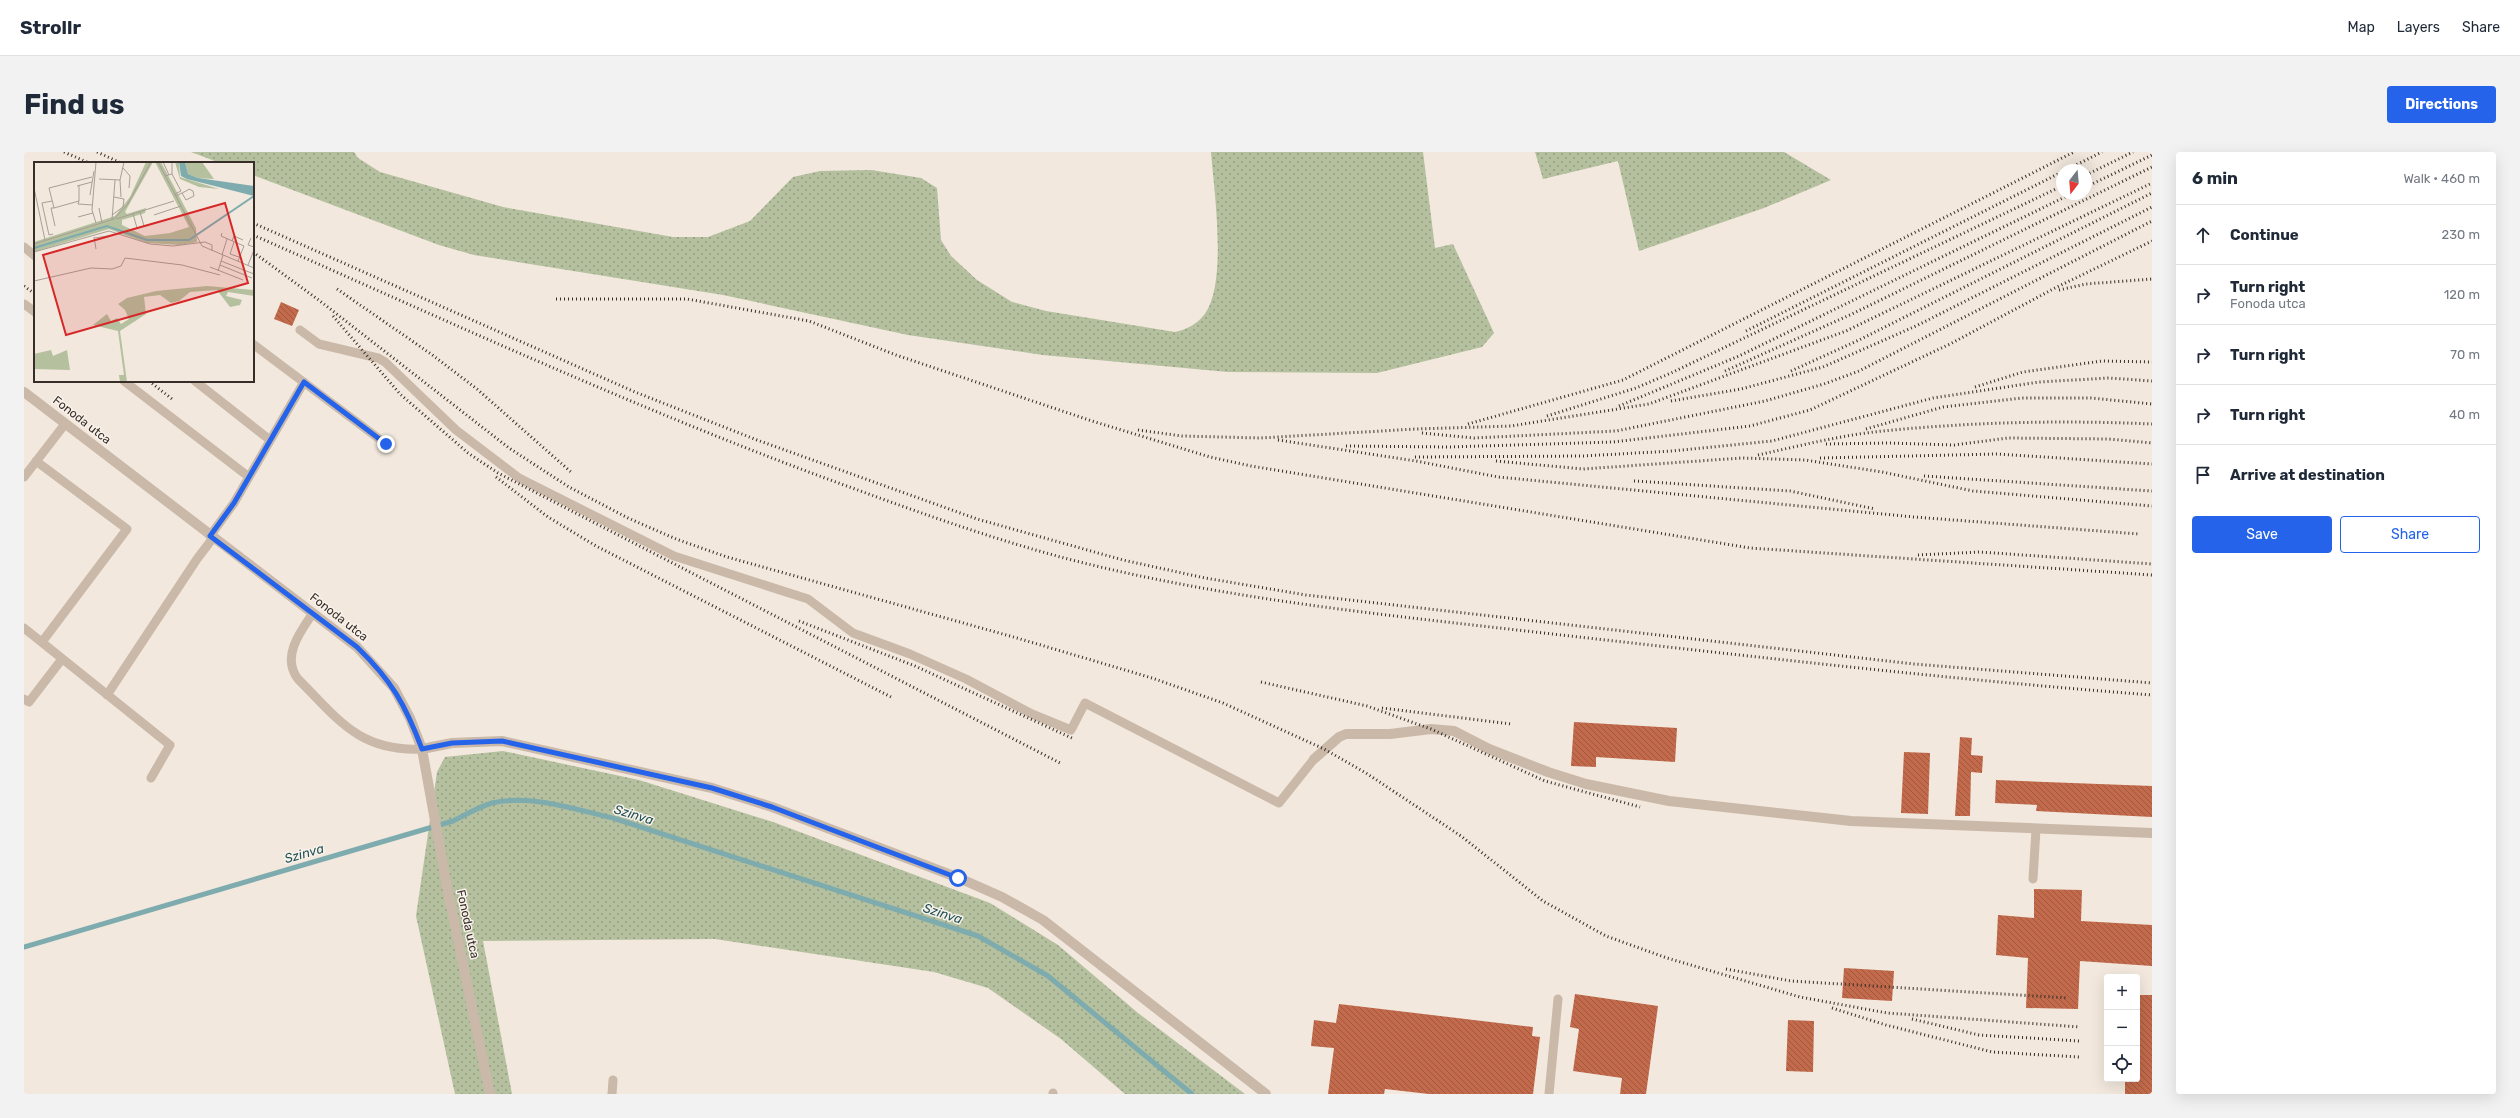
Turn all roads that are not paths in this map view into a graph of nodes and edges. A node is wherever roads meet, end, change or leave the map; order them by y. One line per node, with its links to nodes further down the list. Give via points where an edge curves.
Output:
1 (24, 247): 2 (lane)
2 (34, 255)
3 (24, 304): 4 (lane)
4 (34, 311)
5 (300, 330): 25 (lane, via 319,344 378,358 385,362 456,430 519,478 674,556 808,599 852,633 910,654 966,679 1032,714 1071,730 1085,703 1279,803)
6 (254, 345): 9 (lane)
7 (125, 382): 16 (lane)
8 (196, 382): 12 (lane)
9 (304, 382): 12 (lane); 13 (lane)
10 (24, 392): 11 (street, Fonoda utca)
11 (65, 424): 14 (lane); 17 (street, Fonoda utca)
12 (270, 440): 16 (lane)
13 (386, 444)
14 (36, 461): 15 (lane); 20 (lane, via 127,529)
15 (24, 477)
16 (249, 477): 17 (lane)
17 (212, 537): 18 (street, Fonoda utca); 22 (lane)
18 (313, 613): 24 (street, Fonoda utca, via 357,647 384,674 402,701); 24 (lane, via 301,632 290,658 293,672 298,679 350,730 362,738 388,748)
19 (24, 628): 20 (lane)
20 (42, 642): 21 (lane)
21 (62, 659): 22 (lane); 23 (lane, via 29,702)
22 (107, 695): 26 (lane, via 170,745)
23 (24, 699)
24 (422, 749): 32 (street, Fonoda utca, via 440,852); 34 (street, via 452,743 502,741 712,788 772,807 958,878 1002,897 1043,920)
25 (1314, 759): 27 (street, via 1339,736 1346,734 1390,734 1444,729 1554,774 1586,784 1669,801 1851,821)
26 (151, 778)
27 (2036, 829): 28 (street); 29 (lane)
28 (2152, 833)
29 (2033, 879)
30 (1558, 1000): 35 (lane)
31 (612, 1080): 33 (lane)
32 (490, 1094)
33 (612, 1094)
34 (1266, 1094)
35 (1549, 1094)

